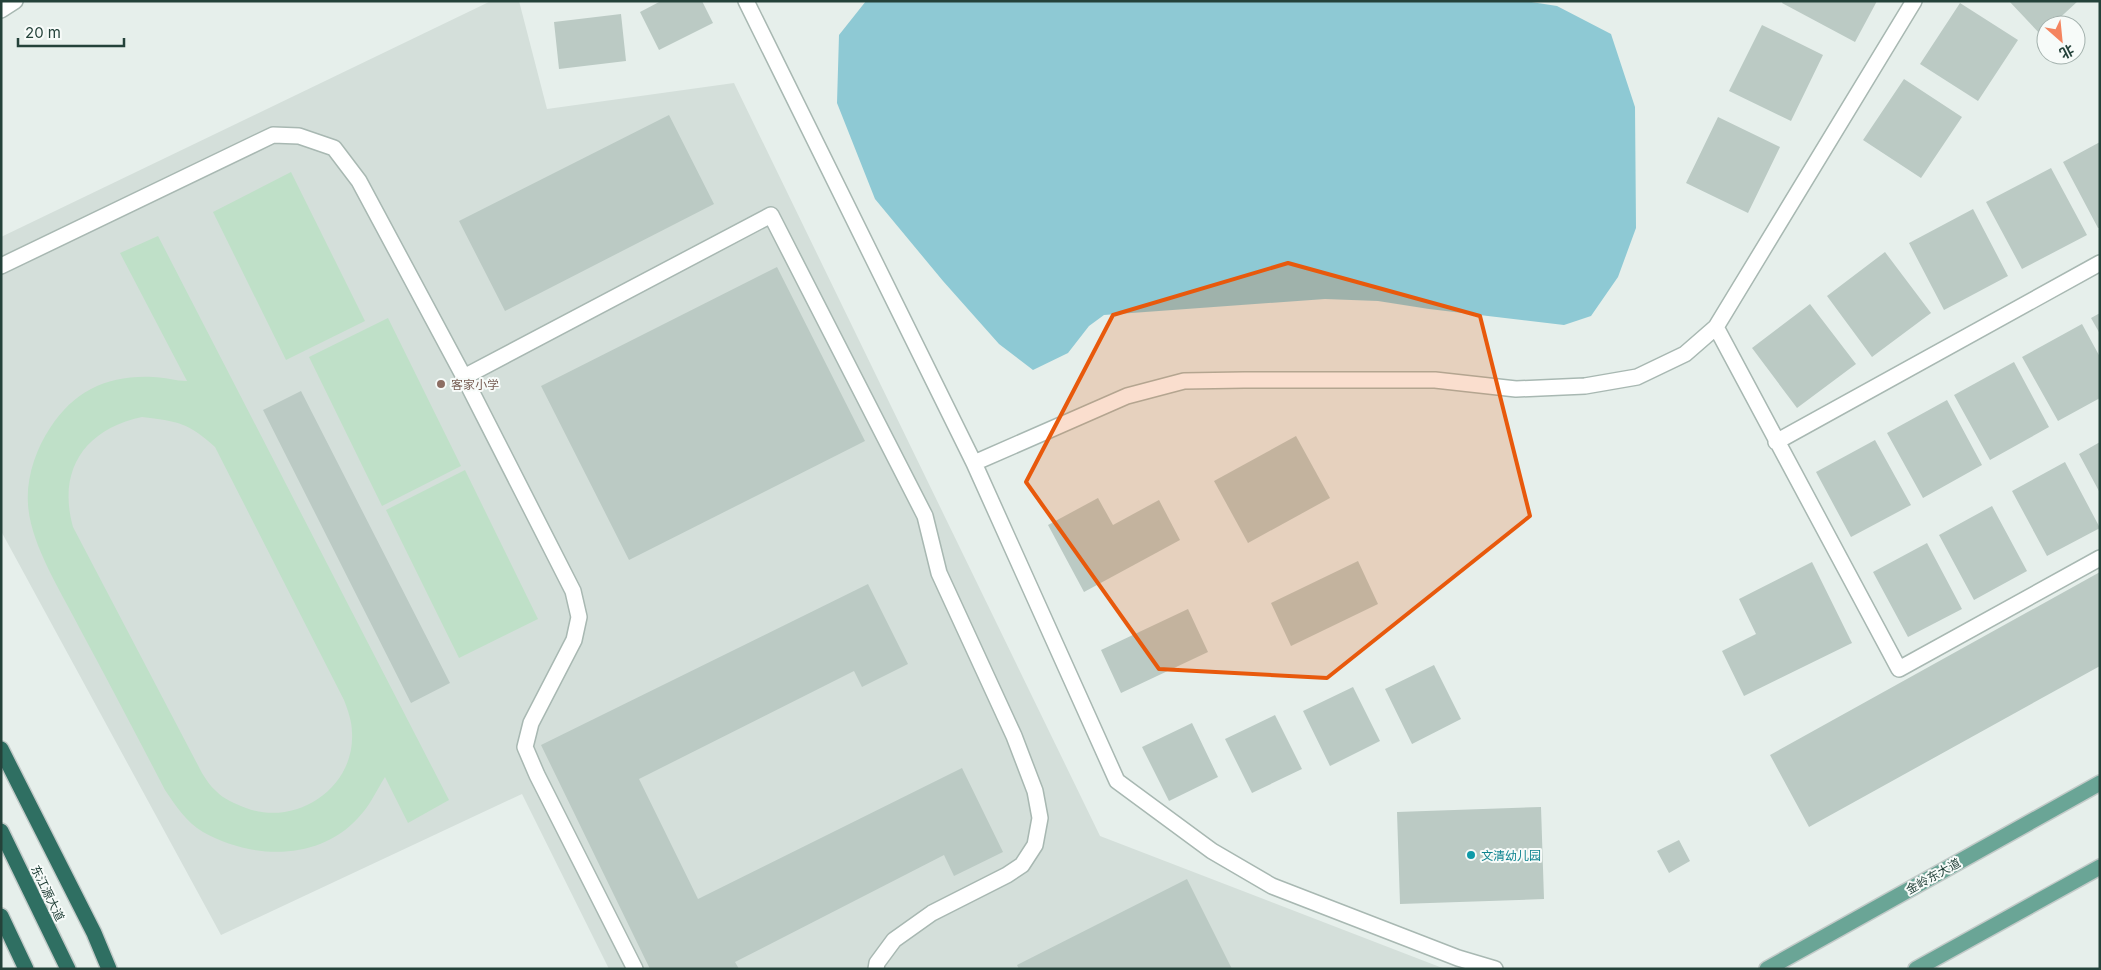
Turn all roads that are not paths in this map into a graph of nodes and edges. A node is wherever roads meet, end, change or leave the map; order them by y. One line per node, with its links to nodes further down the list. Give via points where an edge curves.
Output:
1 (16, 1): 4 (street)
2 (746, 1): 10 (street)
3 (1914, 1): 7 (street)
4 (1, 10)
5 (2100, 264): 9 (street)
6 (1, 266): 8 (street, via 274,135 299,136 334,148 359,181)
7 (1716, 327): 9 (street); 10 (street, via 1685,354 1637,377 1585,386 1516,389 1435,380 1184,382 1127,396)
8 (464, 377): 20 (street, via 573,591 580,617 574,640 531,722 525,747); 21 (street, via 771,215 925,516 939,574 1014,736 1035,791 1040,818 1035,845 1022,865 932,913 894,940)
9 (1776, 442): 11 (street, via 1899,669)
10 (974, 463): 22 (street, via 1117,781 1212,851 1272,886 1458,958)
11 (2100, 558)
12 (1, 749): 19 (highway)
13 (2100, 783): 23 (main road, 金岭东大道)
14 (1, 831): 18 (highway, 东江源大道)
15 (2100, 867): 24 (main road)
16 (1, 916): 17 (highway)
17 (26, 969)
18 (68, 969)
19 (109, 969)
20 (635, 969)
21 (876, 969)
22 (1495, 969)
23 (1767, 969)
24 (1916, 969)

